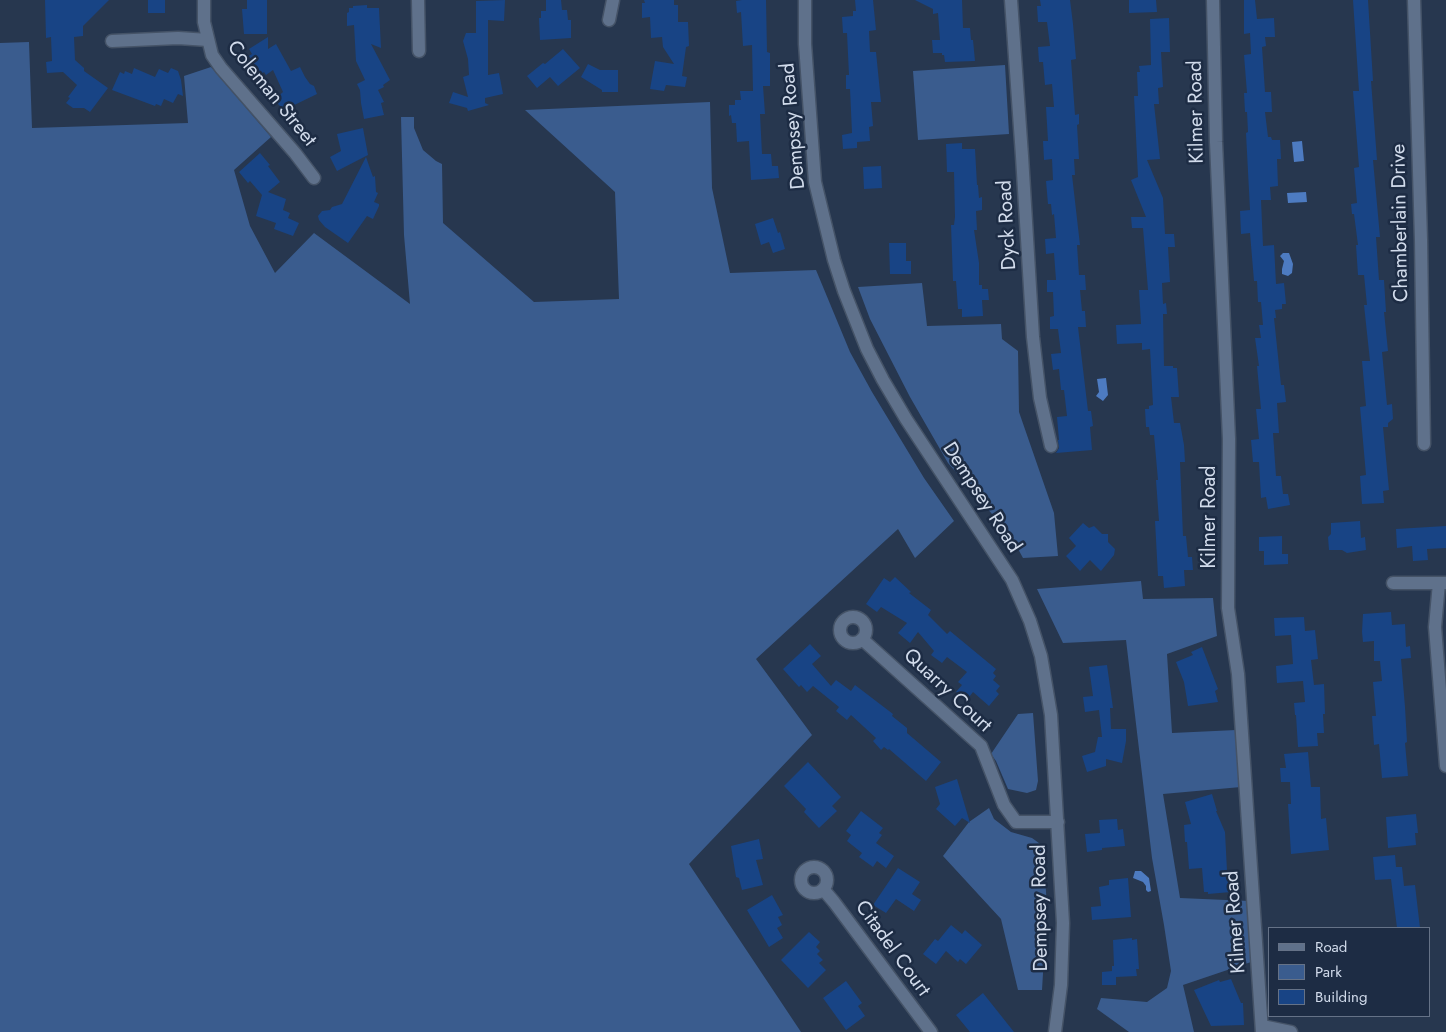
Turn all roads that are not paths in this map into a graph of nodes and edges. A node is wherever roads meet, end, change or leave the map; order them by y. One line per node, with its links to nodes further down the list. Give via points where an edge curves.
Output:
1 (204, 0): 9 (street, Coleman Street)
2 (418, 0): 11 (street)
3 (613, 0): 8 (street)
4 (805, 0): 19 (street, Dempsey Road, via 805,44 816,182 834,260 867,350 906,419 988,542 1021,600 1036,638 1047,688)
5 (1011, 0): 14 (street, Dyck Road, via 1033,337 1040,398)
6 (1213, 0): 21 (street, Kilmer Road, via 1229,439 1228,608 1238,674)
7 (1414, 0): 13 (street, Chamberlain Drive)
8 (609, 20)
9 (208, 40): 10 (street); 12 (street, Coleman Street, via 212,55 221,68)
10 (112, 41)
11 (419, 50)
12 (314, 178)
13 (1424, 444)
14 (1051, 446)
15 (1393, 583): 16 (street)
16 (1442, 583): 18 (street, via 1435,628)
17 (862, 639): 19 (street, Quarry Court, via 981,746 1004,805 1016,822)
18 (1446, 766)
19 (1058, 822): 23 (street, Dempsey Road, via 1063,932)
20 (823, 889): 22 (street, Citadel Court)
21 (1262, 1029): 24 (street)
22 (931, 1032)
23 (1055, 1032)
24 (1291, 1032)

